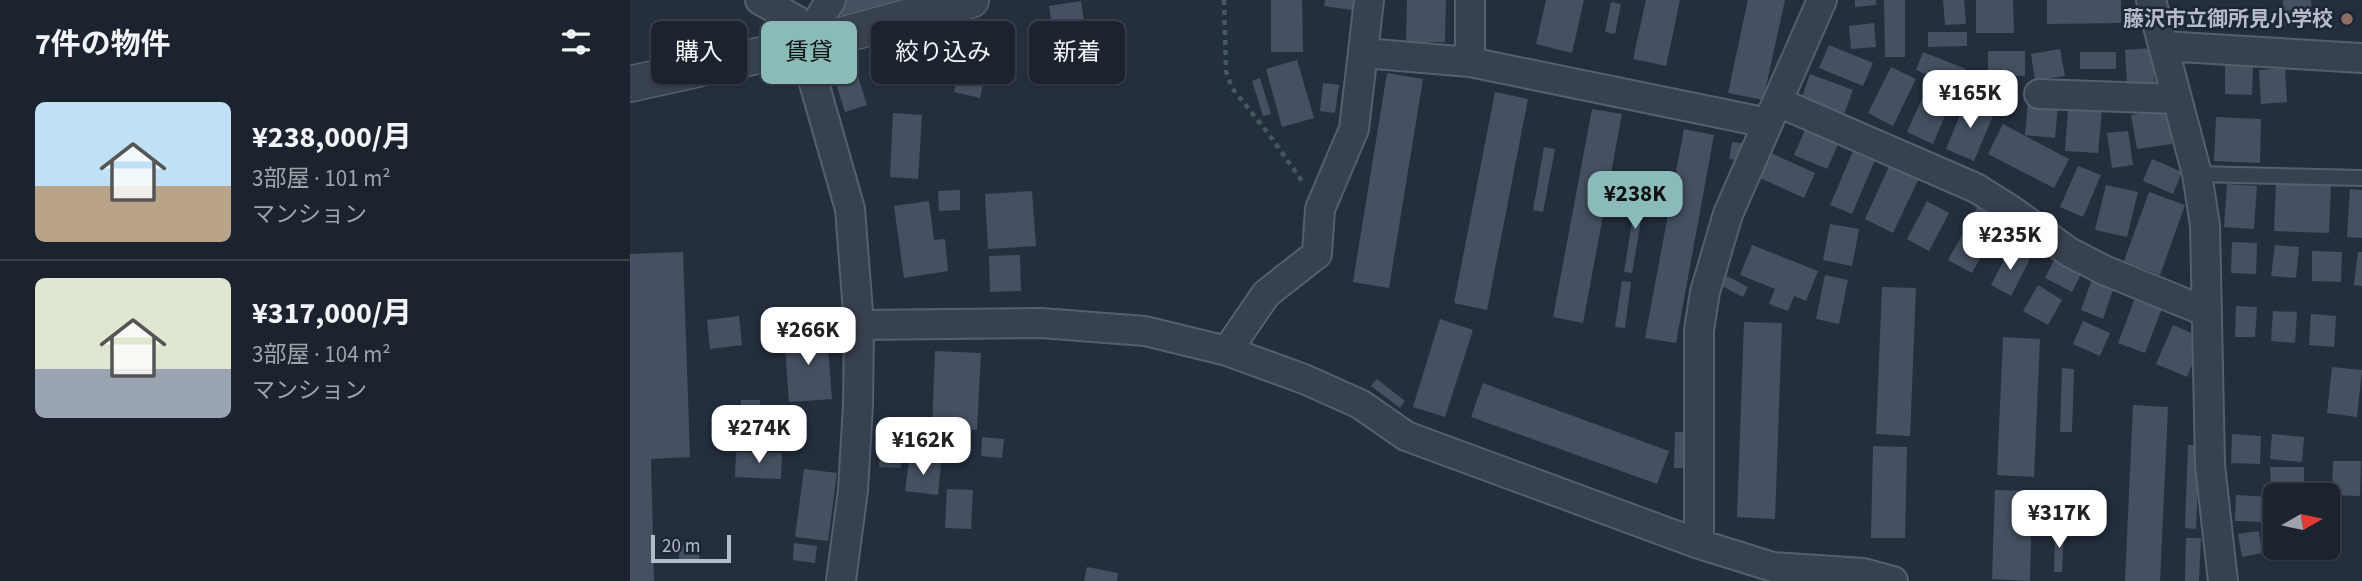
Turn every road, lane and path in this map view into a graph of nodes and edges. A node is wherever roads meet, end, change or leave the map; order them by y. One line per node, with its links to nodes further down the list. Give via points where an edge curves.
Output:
1 (760, 0): 9 (street)
2 (831, 0): 10 (street)
3 (971, 0): 11 (street)
4 (1224, 0): 24 (path, via 1226,71 1232,88)
5 (1369, 0): 13 (street)
6 (1470, 0): 16 (street)
7 (1822, 0): 21 (street)
8 (2151, 0): 12 (street)
9 (796, 21)
10 (818, 21)
11 (857, 31)
12 (2163, 46): 15 (street); 20 (street)
13 (1364, 52): 16 (street); 24 (street, via 1354,129)
14 (761, 55): 17 (street)
15 (2362, 58)
16 (1470, 62): 21 (street)
17 (630, 84)
18 (813, 84): 26 (street, via 850,209)
19 (2039, 94): 20 (street)
20 (2177, 99): 22 (street)
21 (1773, 113): 25 (street, via 1976,188 2069,253); 28 (street, via 1728,214 1705,292 1699,341)
22 (2197, 174): 23 (lane); 25 (street, via 2205,225)
23 (2362, 178)
24 (1320, 209): 27 (street, via 1317,254 1266,294)
25 (2207, 312): 31 (street, via 2210,465)
26 (859, 325): 27 (street, via 1041,323 1145,331); 29 (street, via 853,490)
27 (1227, 351): 28 (street, via 1360,404 1406,436)
28 (1699, 544): 30 (street, via 1773,567 1863,573)
29 (841, 581)
30 (1893, 581)
31 (2223, 581)

